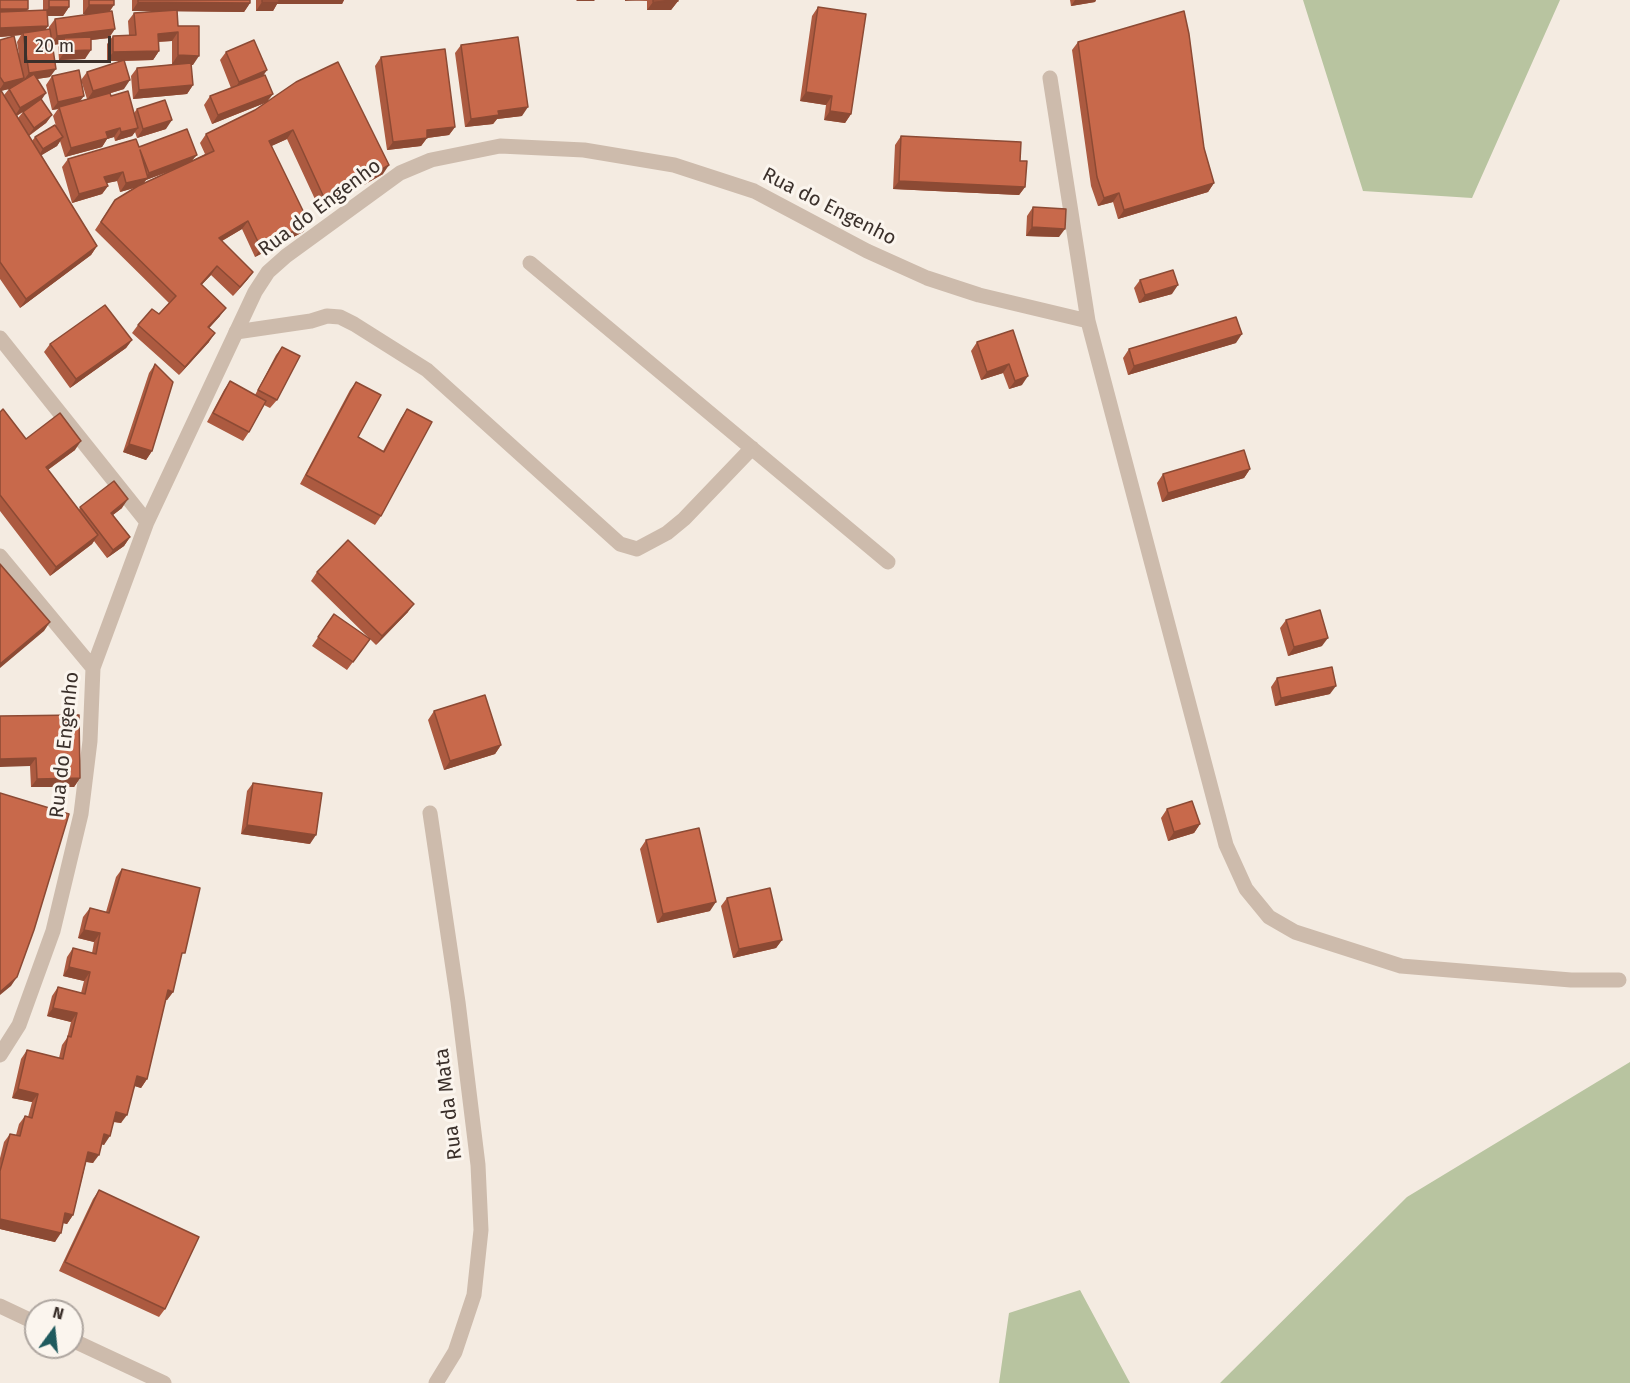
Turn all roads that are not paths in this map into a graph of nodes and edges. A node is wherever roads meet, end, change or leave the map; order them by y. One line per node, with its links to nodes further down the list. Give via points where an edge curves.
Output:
1 (1050, 78): 3 (street)
2 (530, 264): 6 (street)
3 (1088, 321): 4 (street, Rua do Engenho, via 927,278 754,191 674,165 584,150 500,146 431,160 400,173 268,272); 12 (street, via 1226,845 1246,889 1269,917 1295,932 1401,966 1571,980)
4 (236, 332): 6 (street, via 327,316 354,324 427,370 620,544 637,549 684,519); 7 (street, Rua do Engenho)
5 (0, 338): 7 (street)
6 (752, 448): 9 (street)
7 (147, 522): 10 (street, Rua do Engenho)
8 (0, 556): 10 (street)
9 (888, 562)
10 (93, 668): 13 (street, Rua do Engenho, via 81,814 53,932 19,1025)
11 (430, 813): 18 (street, Rua da Mata, via 458,1002 482,1230 474,1295 455,1352)
12 (1619, 980)
13 (0, 1055)
14 (0, 1306): 15 (street)
15 (24, 1317)
16 (84, 1346): 17 (street)
17 (164, 1383)
18 (436, 1383)

